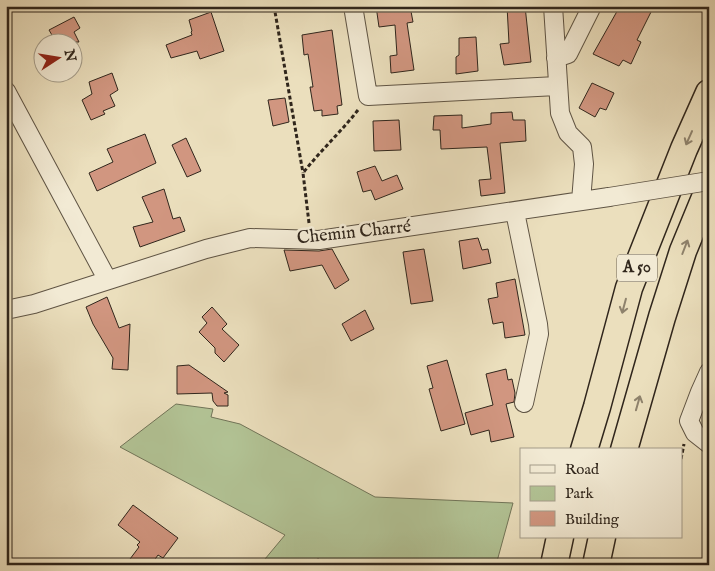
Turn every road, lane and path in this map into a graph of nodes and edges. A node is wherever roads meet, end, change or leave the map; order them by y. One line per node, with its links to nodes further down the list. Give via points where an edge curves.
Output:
1 (274, 6): 10 (path)
2 (353, 6): 9 (street)
3 (553, 6): 5 (street)
4 (592, 6): 5 (street, via 568,54)
5 (556, 58): 6 (street)
6 (557, 86): 9 (street); 13 (street, via 560,112 568,133 582,147)
7 (6, 91): 16 (street)
8 (709, 94): 21 (highway, A 50, one-way to 21, via 629,288)
9 (368, 96): 10 (path)
10 (304, 173): 15 (path)
11 (709, 181): 13 (street, Chemin Charré, bridge)
12 (709, 188): 22 (highway, A 50, one-way to 12, via 683,251)
13 (581, 201): 14 (street, Chemin Charré)
14 (515, 212): 15 (street, Chemin Charré); 19 (street, via 539,334)
15 (310, 241): 16 (street, Chemin Charré, via 250,238)
16 (106, 279): 17 (street, Chemin Charré, via 34,304)
17 (6, 310)
18 (709, 372): 20 (street, via 689,421 695,433)
19 (524, 403)
20 (709, 444)
21 (585, 448)
22 (625, 448)
23 (560, 538): 25 (highway)
24 (602, 538): 26 (highway)
25 (554, 565)
26 (596, 565)

